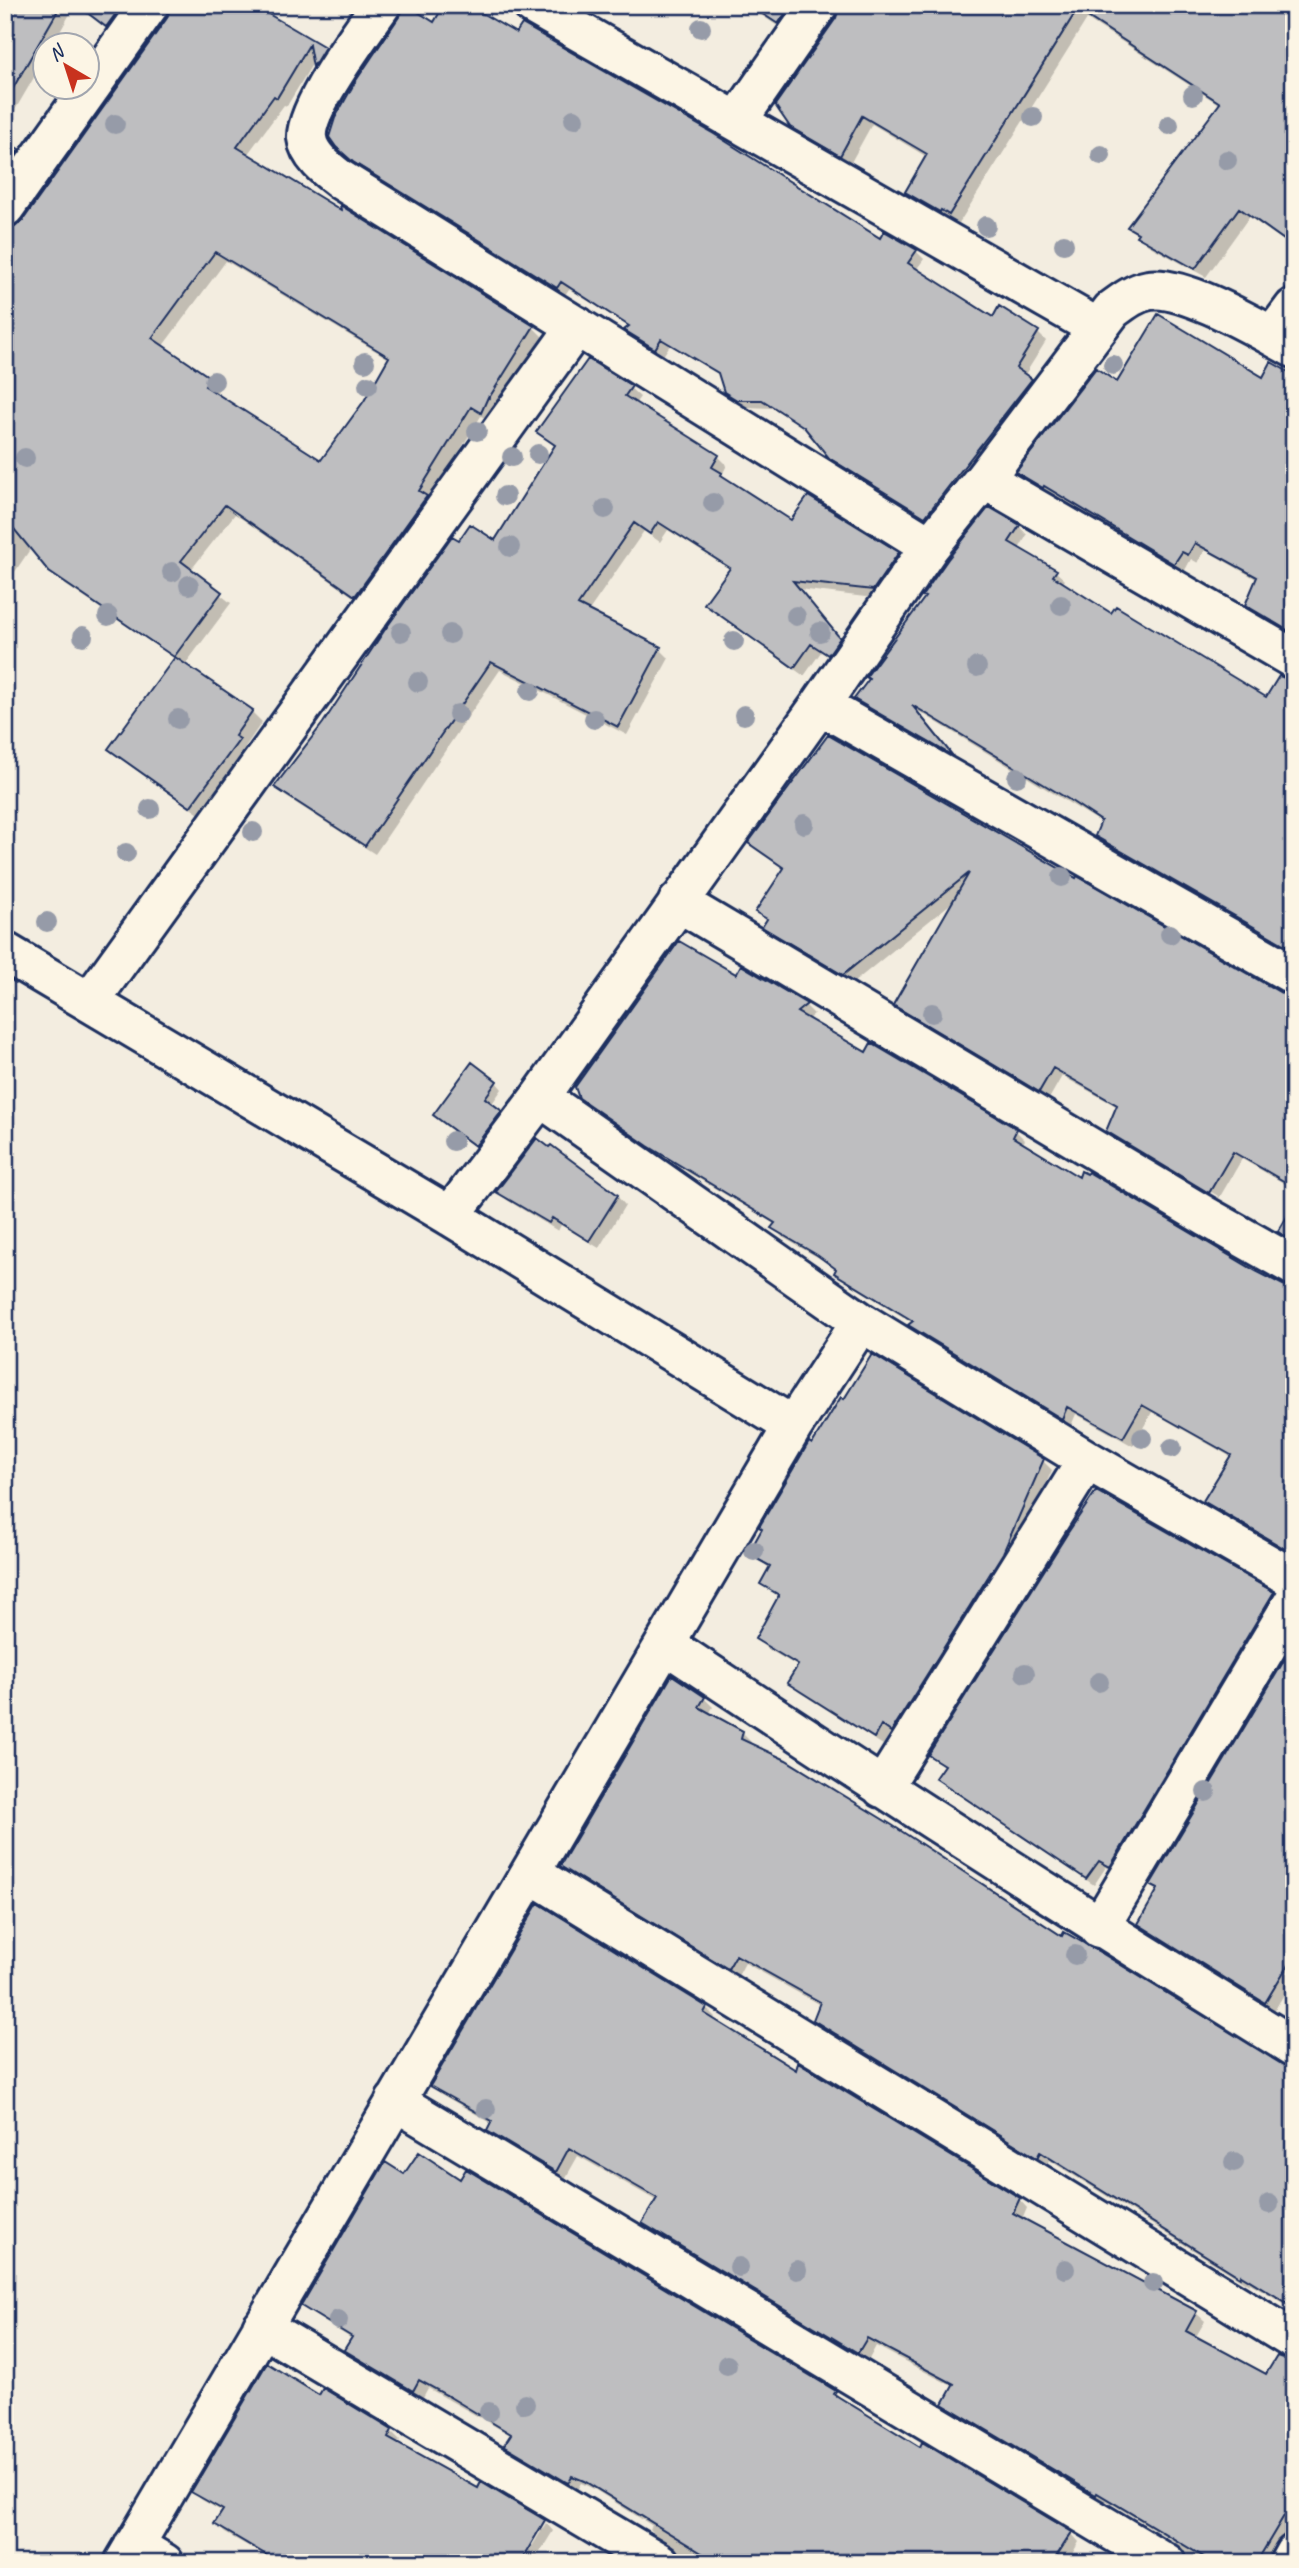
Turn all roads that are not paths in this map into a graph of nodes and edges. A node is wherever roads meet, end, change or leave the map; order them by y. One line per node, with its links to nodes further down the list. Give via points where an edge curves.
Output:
1 (149, 5): 6 (street)
2 (381, 5): 7 (street, via 310,120 307,138 312,151 341,180)
3 (818, 5): 5 (street)
4 (544, 8): 5 (street)
5 (738, 120): 8 (street)
6 (5, 207)
7 (577, 326): 11 (street); 17 (street)
8 (1098, 328): 9 (street, via 1130,296 1152,289 1191,296); 10 (street)
9 (1287, 331)
10 (984, 479): 11 (street); 12 (street)
11 (930, 545): 13 (street)
12 (1294, 659)
13 (820, 705): 14 (street); 16 (street)
14 (678, 902): 18 (street); 20 (street)
15 (5, 951): 17 (street)
16 (1294, 975)
17 (90, 1001): 19 (street)
18 (540, 1097): 19 (street); 21 (street)
19 (450, 1216): 22 (street)
20 (1294, 1266)
21 (861, 1322): 22 (street); 23 (street)
22 (793, 1426): 26 (street)
23 (1087, 1460): 24 (street); 27 (street)
24 (1294, 1579)
25 (1294, 1601): 29 (street)
26 (665, 1644): 27 (street); 28 (street)
27 (882, 1788): 29 (street)
28 (530, 1872): 31 (street); 33 (street)
29 (1099, 1927): 30 (street)
30 (1294, 2047)
31 (395, 2101): 32 (street); 37 (street)
32 (262, 2327): 35 (street); 36 (street)
33 (1294, 2340)
34 (1294, 2554): 38 (street)
35 (140, 2557)
36 (660, 2563)
37 (1166, 2563)
38 (1289, 2563)

